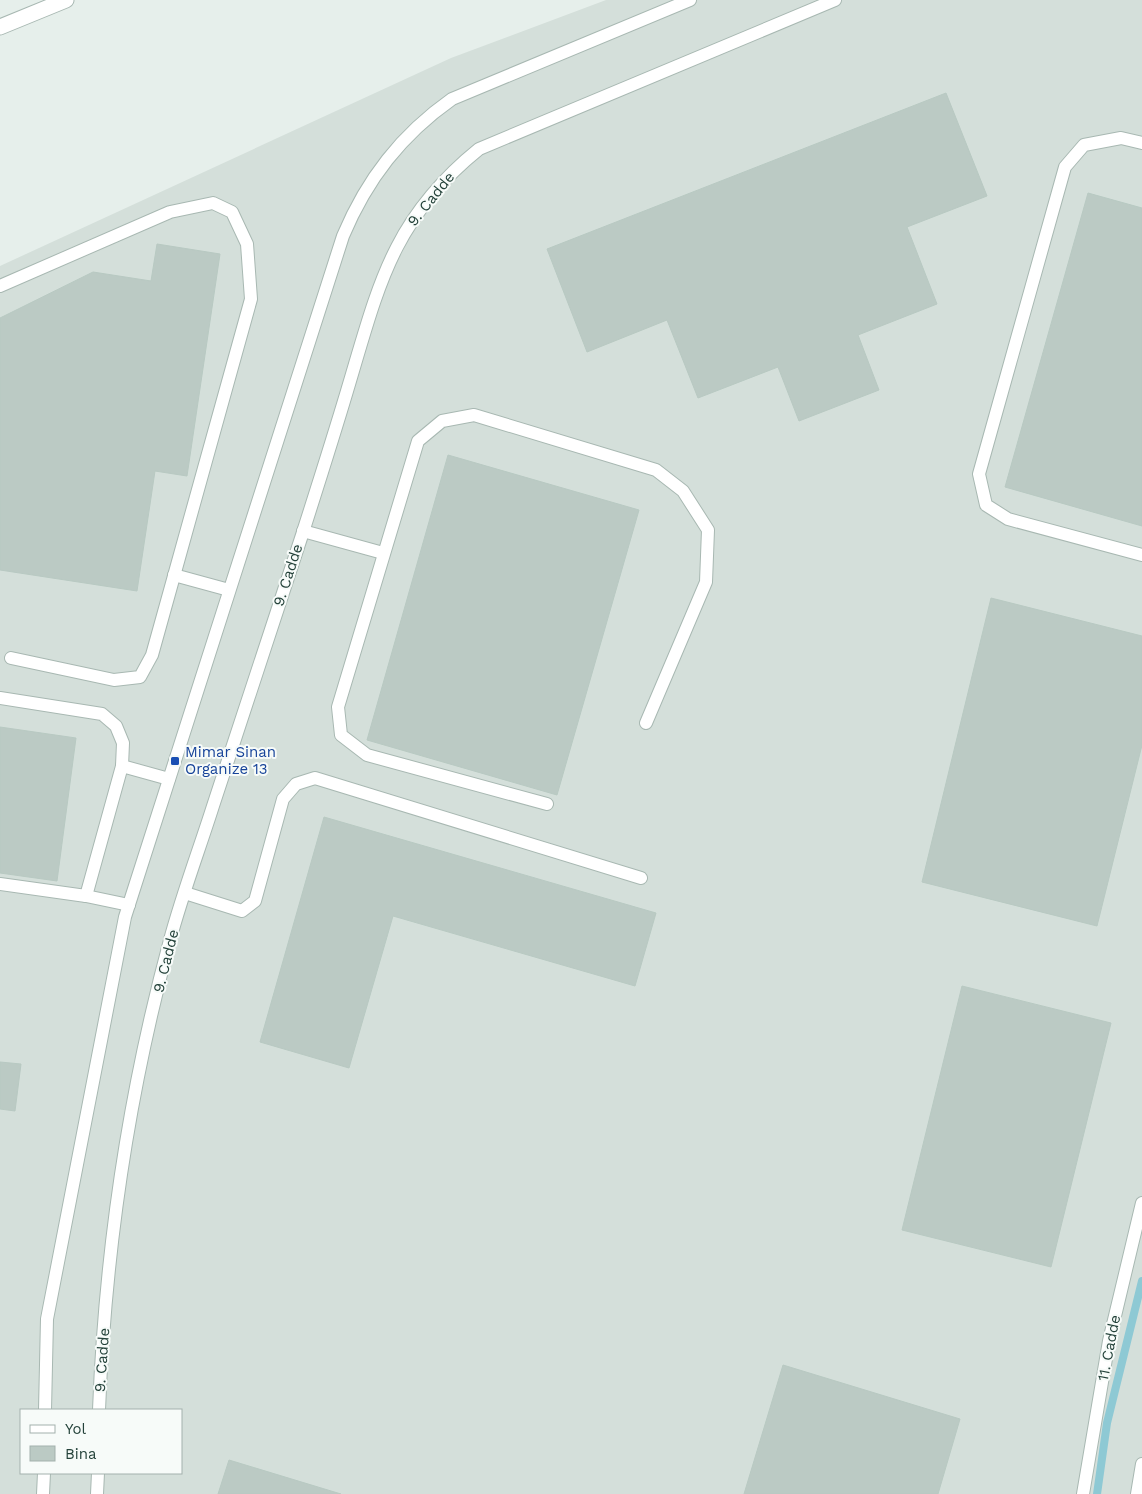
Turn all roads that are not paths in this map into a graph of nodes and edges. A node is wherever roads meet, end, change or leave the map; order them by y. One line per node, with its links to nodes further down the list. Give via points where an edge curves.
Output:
1 (66, 0): 4 (street)
2 (690, 0): 11 (lane, via 452,99 413,129 380,167 361,196 342,236)
3 (835, 0): 7 (lane, 9. Cadde, via 479,149 457,166 420,208 388,264)
4 (0, 27)
5 (1142, 143): 9 (lane, via 1120,138 1084,145 1065,167 979,474 986,505 1008,519)
6 (0, 286): 10 (lane, via 170,212 213,203 232,212 247,244 251,299)
7 (303, 531): 8 (lane); 20 (lane, 9. Cadde)
8 (383, 553): 14 (lane, via 418,441 442,421 474,415 656,470 683,491 708,530 706,582); 17 (lane, via 338,707 341,734 367,755)
9 (1142, 555)
10 (174, 575): 11 (lane); 12 (lane, via 152,655 140,677 114,680)
11 (229, 590): 16 (lane)
12 (11, 658)
13 (0, 698): 15 (lane, via 102,714 116,726 123,743)
14 (646, 723)
15 (122, 766): 16 (lane); 21 (lane)
16 (169, 779): 22 (lane)
17 (547, 804)
18 (641, 878): 20 (lane, via 315,778 296,784 283,799 255,901 242,911)
19 (0, 884): 21 (lane)
20 (185, 893): 25 (lane, 9. Cadde, via 170,938 130,1124 114,1237)
21 (86, 896): 22 (lane)
22 (129, 905): 24 (lane, via 47,1319)
23 (1142, 1203): 31 (lane, 11. Cadde, via 1109,1342)
24 (45, 1409)
25 (99, 1409)
26 (1142, 1464): 32 (lane)
27 (44, 1474): 29 (lane)
28 (98, 1474): 30 (lane)
29 (43, 1494)
30 (97, 1494)
31 (1083, 1494)
32 (1137, 1494)

